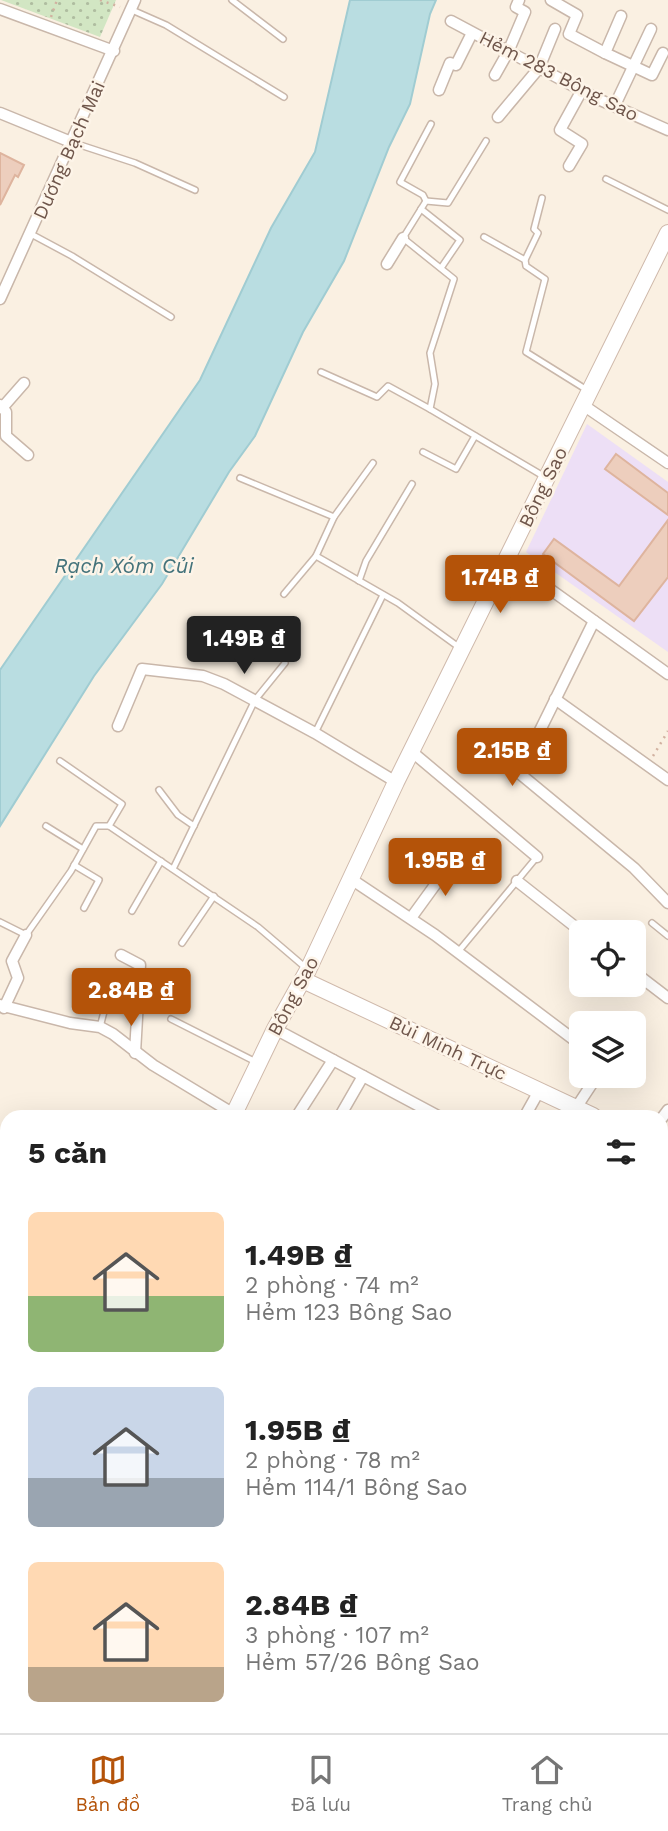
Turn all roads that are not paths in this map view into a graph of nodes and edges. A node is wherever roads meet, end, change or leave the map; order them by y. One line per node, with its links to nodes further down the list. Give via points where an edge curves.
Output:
1 (232, 0): 11 (lane)
2 (519, 0): 13 (street, via 516,7 525,12)
3 (551, 0): 14 (street, via 578,15 569,34)
4 (133, 5): 12 (street, Dương Bạch Mai); 21 (lane)
5 (0, 9): 12 (street)
6 (621, 16): 14 (street)
7 (451, 21): 10 (street, Hẻm 283 Bông Sao)
8 (555, 29): 17 (street)
9 (651, 29): 16 (street)
10 (472, 33): 13 (street, Hẻm 283 Bông Sao); 19 (street, via 457,65 450,64)
11 (283, 39)
12 (114, 51): 28 (street, Dương Bạch Mai)
13 (508, 52): 17 (street, Hẻm 283 Bông Sao); 18 (street)
14 (605, 53): 16 (street)
15 (663, 54): 16 (street, via 652,75)
16 (633, 66): 22 (street)
17 (539, 68): 20 (street, Hẻm 283 Bông Sao); 24 (street)
18 (495, 75)
19 (439, 90)
20 (582, 90): 22 (street, Hẻm 283 Bông Sao); 29 (street, via 560,130 582,144)
21 (284, 97)
22 (615, 105): 26 (street, Hẻm 283 Bông Sao)
23 (0, 113): 28 (street)
24 (498, 117)
25 (431, 124): 33 (lane, via 400,182 424,195)
26 (668, 130)
27 (486, 141): 33 (lane, via 448,203)
28 (71, 142): 31 (lane, via 135,163); 37 (street, Dương Bạch Mai)
29 (569, 166)
30 (606, 179): 35 (lane)
31 (195, 190)
32 (542, 198): 40 (lane, via 534,229 538,233)
33 (426, 201): 34 (lane)
34 (421, 209): 39 (lane); 42 (lane, via 460,240)
35 (668, 211)
36 (668, 233): 47 (street, Bông Sao)
37 (31, 234): 43 (street, Dương Bạch Mai); 44 (lane)
38 (484, 237): 40 (lane)
39 (403, 238): 41 (street); 42 (lane)
40 (525, 260): 47 (lane, via 526,266 545,279 526,352)
41 (387, 264)
42 (441, 268): 49 (lane, via 454,279 430,354 435,384)
43 (0, 299)
44 (171, 317)
45 (321, 372): 49 (lane, via 377,397 388,386)
46 (24, 383): 48 (street)
47 (586, 398): 54 (street); 56 (street, Bông Sao)
48 (1, 406): 52 (street, via 6,412 6,436)
49 (430, 409): 50 (lane)
50 (475, 436): 51 (lane, via 456,469); 56 (lane)
51 (423, 452)
52 (28, 455)
53 (373, 463): 58 (lane)
54 (668, 463)
55 (240, 478): 58 (lane)
56 (547, 478): 60 (street, Bông Sao)
57 (412, 484): 61 (lane)
58 (334, 517): 59 (lane)
59 (316, 556): 61 (lane); 62 (lane)
60 (508, 559): 64 (street); 65 (street, Bông Sao)
61 (359, 581): 63 (lane)
62 (284, 594)
63 (383, 595): 65 (lane); 71 (lane)
64 (594, 621): 67 (street); 68 (street)
65 (462, 650): 72 (street, Bông Sao)
66 (285, 663): 69 (lane)
67 (668, 674)
68 (555, 699): 74 (street); 89 (street, via 519,773)
69 (256, 700): 70 (street, via 203,676 142,669); 71 (street); 79 (lane)
70 (118, 726)
71 (315, 733): 75 (street)
72 (411, 751): 75 (street, Bông Sao); 82 (street)
73 (60, 761): 78 (lane, via 122,804)
74 (668, 779)
75 (396, 782): 86 (street, Bông Sao)
76 (159, 790): 79 (lane, via 178,815)
77 (46, 826): 80 (lane)
78 (109, 826): 80 (lane, via 96,826); 83 (lane)
79 (194, 826): 85 (lane)
80 (83, 849): 84 (lane)
81 (475, 854): 92 (street, via 464,845)
82 (537, 857): 87 (lane)
83 (161, 861): 85 (lane); 91 (lane)
84 (74, 865): 90 (lane, via 99,880); 96 (lane)
85 (173, 869): 88 (lane)
86 (351, 878): 92 (street); 102 (street, Bông Sao)
87 (517, 881): 94 (street); 99 (lane)
88 (214, 897): 98 (lane); 102 (lane, via 258,927)
89 (668, 902)
90 (84, 908)
91 (132, 911)
92 (411, 918): 99 (street)
93 (0, 922): 96 (lane)
94 (569, 922)
95 (652, 923): 97 (lane)
96 (26, 935): 105 (street, via 12,961 18,978)
97 (668, 936)
98 (182, 943)
99 (458, 953): 109 (street)
100 (121, 955): 110 (street, via 140,965)
101 (89, 973): 107 (lane, via 111,981)
102 (305, 975): 108 (street, Bông Sao); 115 (street, Bùi Minh Trực)
103 (646, 981): 104 (street)
104 (668, 998)
105 (1, 1007): 107 (street)
106 (171, 1019): 112 (lane)
107 (100, 1027): 110 (street)
108 (275, 1029): 111 (street); 112 (street, Bông Sao)
109 (569, 1036)
110 (135, 1053): 117 (street)
111 (333, 1060): 113 (street); 119 (street)
112 (258, 1063): 118 (street, Bông Sao)
113 (363, 1076): 120 (street); 121 (street)
114 (589, 1088): 116 (street)
115 (539, 1091): 116 (street, Bùi Minh Trực); 122 (street)
116 (576, 1108): 123 (street, Bùi Minh Trực)
117 (225, 1110)
118 (235, 1110)
119 (301, 1110)
120 (343, 1110)
121 (427, 1110)
122 (528, 1110)
123 (580, 1110)

